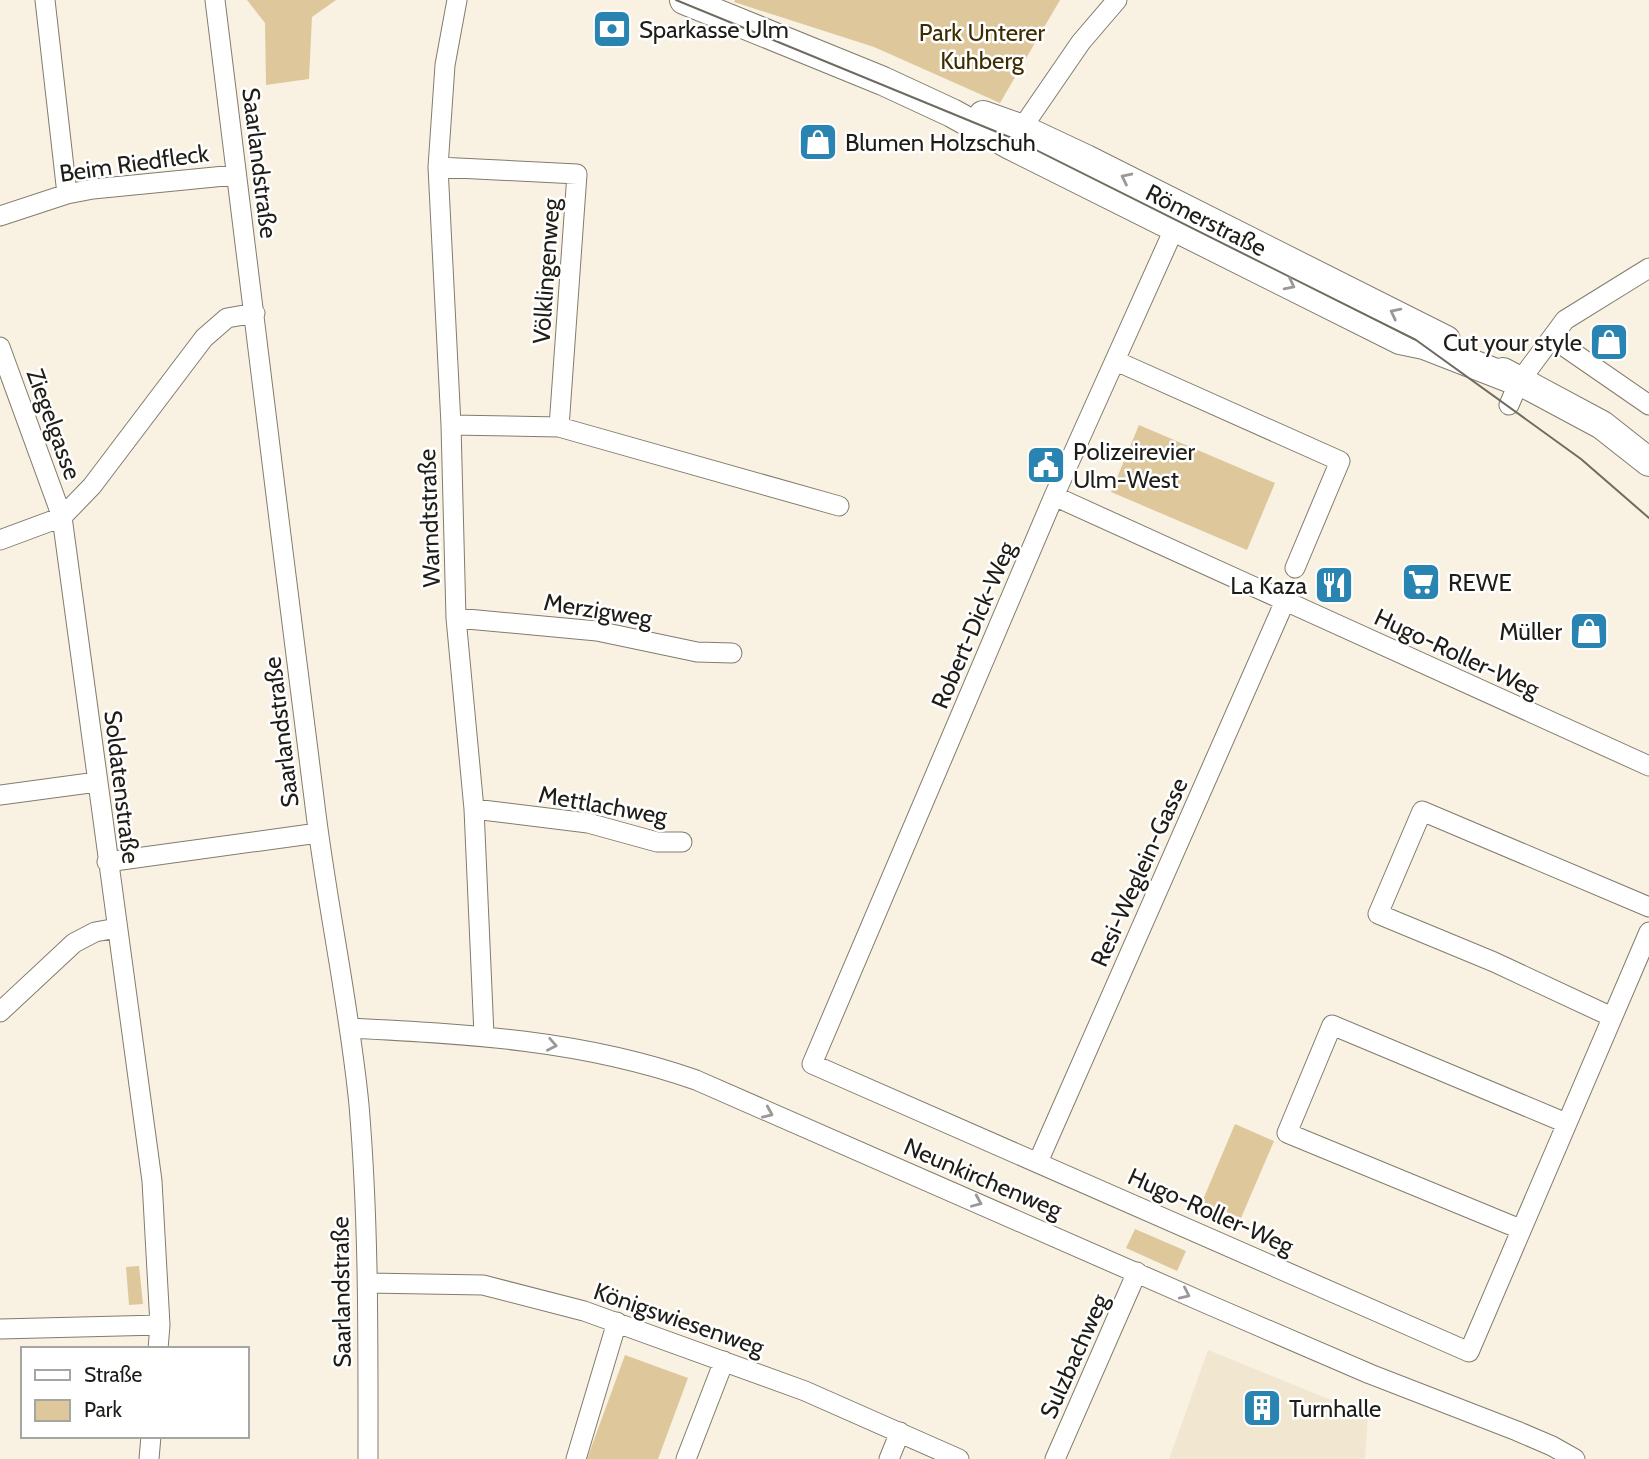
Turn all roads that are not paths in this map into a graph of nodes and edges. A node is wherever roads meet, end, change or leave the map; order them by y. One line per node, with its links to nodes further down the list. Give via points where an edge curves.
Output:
1 (45, 0): 9 (street)
2 (215, 0): 8 (street, Saarlandstraße)
3 (457, 0): 7 (street, Warndtstraße, via 444,65)
4 (1116, 0): 6 (street)
5 (695, 2): 6 (street, Römerstraße)
6 (1015, 136): 11 (street, Römerstraße)
7 (438, 167): 19 (street, Warndtstraße); 20 (street, Völklingenweg, via 577,174)
8 (235, 175): 9 (street, Beim Riedfleck); 13 (street, Saarlandstraße)
9 (66, 194): 10 (street, Beim Riedfleck)
10 (0, 216)
11 (1179, 217): 16 (street, Robert-Dick-Weg); 17 (street, Römerstraße, one-way to 17, via 1400,340 1458,358); 17 (street, Römerstraße, one-way to 11, via 1420,326)
12 (1649, 268): 14 (street, via 1565,320)
13 (255, 313): 24 (street, via 227,318 204,338 92,486); 34 (street, Saarlandstraße)
14 (1552, 338): 17 (street); 18 (street)
15 (0, 347): 24 (street, Ziegelgasse)
16 (1116, 361): 22 (street, Robert-Dick-Weg); 26 (street, via 1340,461)
17 (1514, 394): 21 (street, Römerstraße, via 1602,425)
18 (1649, 405)
19 (451, 425): 20 (street); 28 (street, Warndtstraße)
20 (559, 427): 23 (street)
21 (1649, 462)
22 (1054, 496): 27 (street, Hugo-Roller-Weg); 44 (street, Robert-Dick-Weg)
23 (839, 506)
24 (62, 517): 25 (street); 31 (street, Soldatenstraße)
25 (0, 540)
26 (1296, 568)
27 (1285, 601): 30 (street, Hugo-Roller-Weg); 46 (street, Resi-Weglein-Gasse)
28 (456, 618): 29 (street, Merzigweg, via 597,631 697,652); 33 (street, Warndtstraße)
29 (732, 653)
30 (1649, 766)
31 (97, 782): 32 (street); 36 (street, Soldatenstraße)
32 (0, 795)
33 (474, 809): 35 (street, Mettlachweg, via 588,823 657,842); 43 (street, Warndtstraße)
34 (318, 833): 36 (street); 42 (street, Saarlandstraße)
35 (682, 842)
36 (107, 862): 38 (street, Soldatenstraße)
37 (1649, 907): 41 (street, via 1422,811 1378,914)
38 (117, 928): 40 (street, via 74,943); 51 (street, Soldatenstraße, via 152,1181)
39 (1649, 932): 41 (street, Hugo-Roller-Weg)
40 (0, 1012)
41 (1612, 1017): 45 (street, Hugo-Roller-Weg)
42 (349, 1028): 43 (street, Neunkirchenweg); 49 (street, Saarlandstraße, via 359,1106)
43 (484, 1035): 48 (street, Neunkirchenweg, one-way to 48, via 616,1057 696,1080)
44 (812, 1064): 46 (street, Hugo-Roller-Weg)
45 (1566, 1123): 47 (street, Hugo-Roller-Weg); 47 (street, via 1332,1025 1287,1133)
46 (1038, 1162): 47 (street, Hugo-Roller-Weg, via 1469,1352)
47 (1520, 1229)
48 (1137, 1272): 63 (street, Sulzbachweg); 64 (street, Neunkirchenweg, one-way to 64)
49 (368, 1283): 50 (street, Königswiesenweg, via 483,1286); 58 (street, Saarlandstraße)
50 (617, 1322): 54 (street, Königswiesenweg); 59 (street)
51 (160, 1325): 52 (street); 53 (street, Soldatenstraße)
52 (0, 1329)
53 (158, 1347)
54 (724, 1360): 55 (street, Königswiesenweg); 60 (street)
55 (900, 1432): 61 (street); 62 (street, Königswiesenweg)
56 (151, 1438): 57 (street)
57 (149, 1459)
58 (368, 1459)
59 (576, 1459)
60 (686, 1459)
61 (889, 1459)
62 (959, 1459)
63 (1055, 1459)
64 (1575, 1459)

